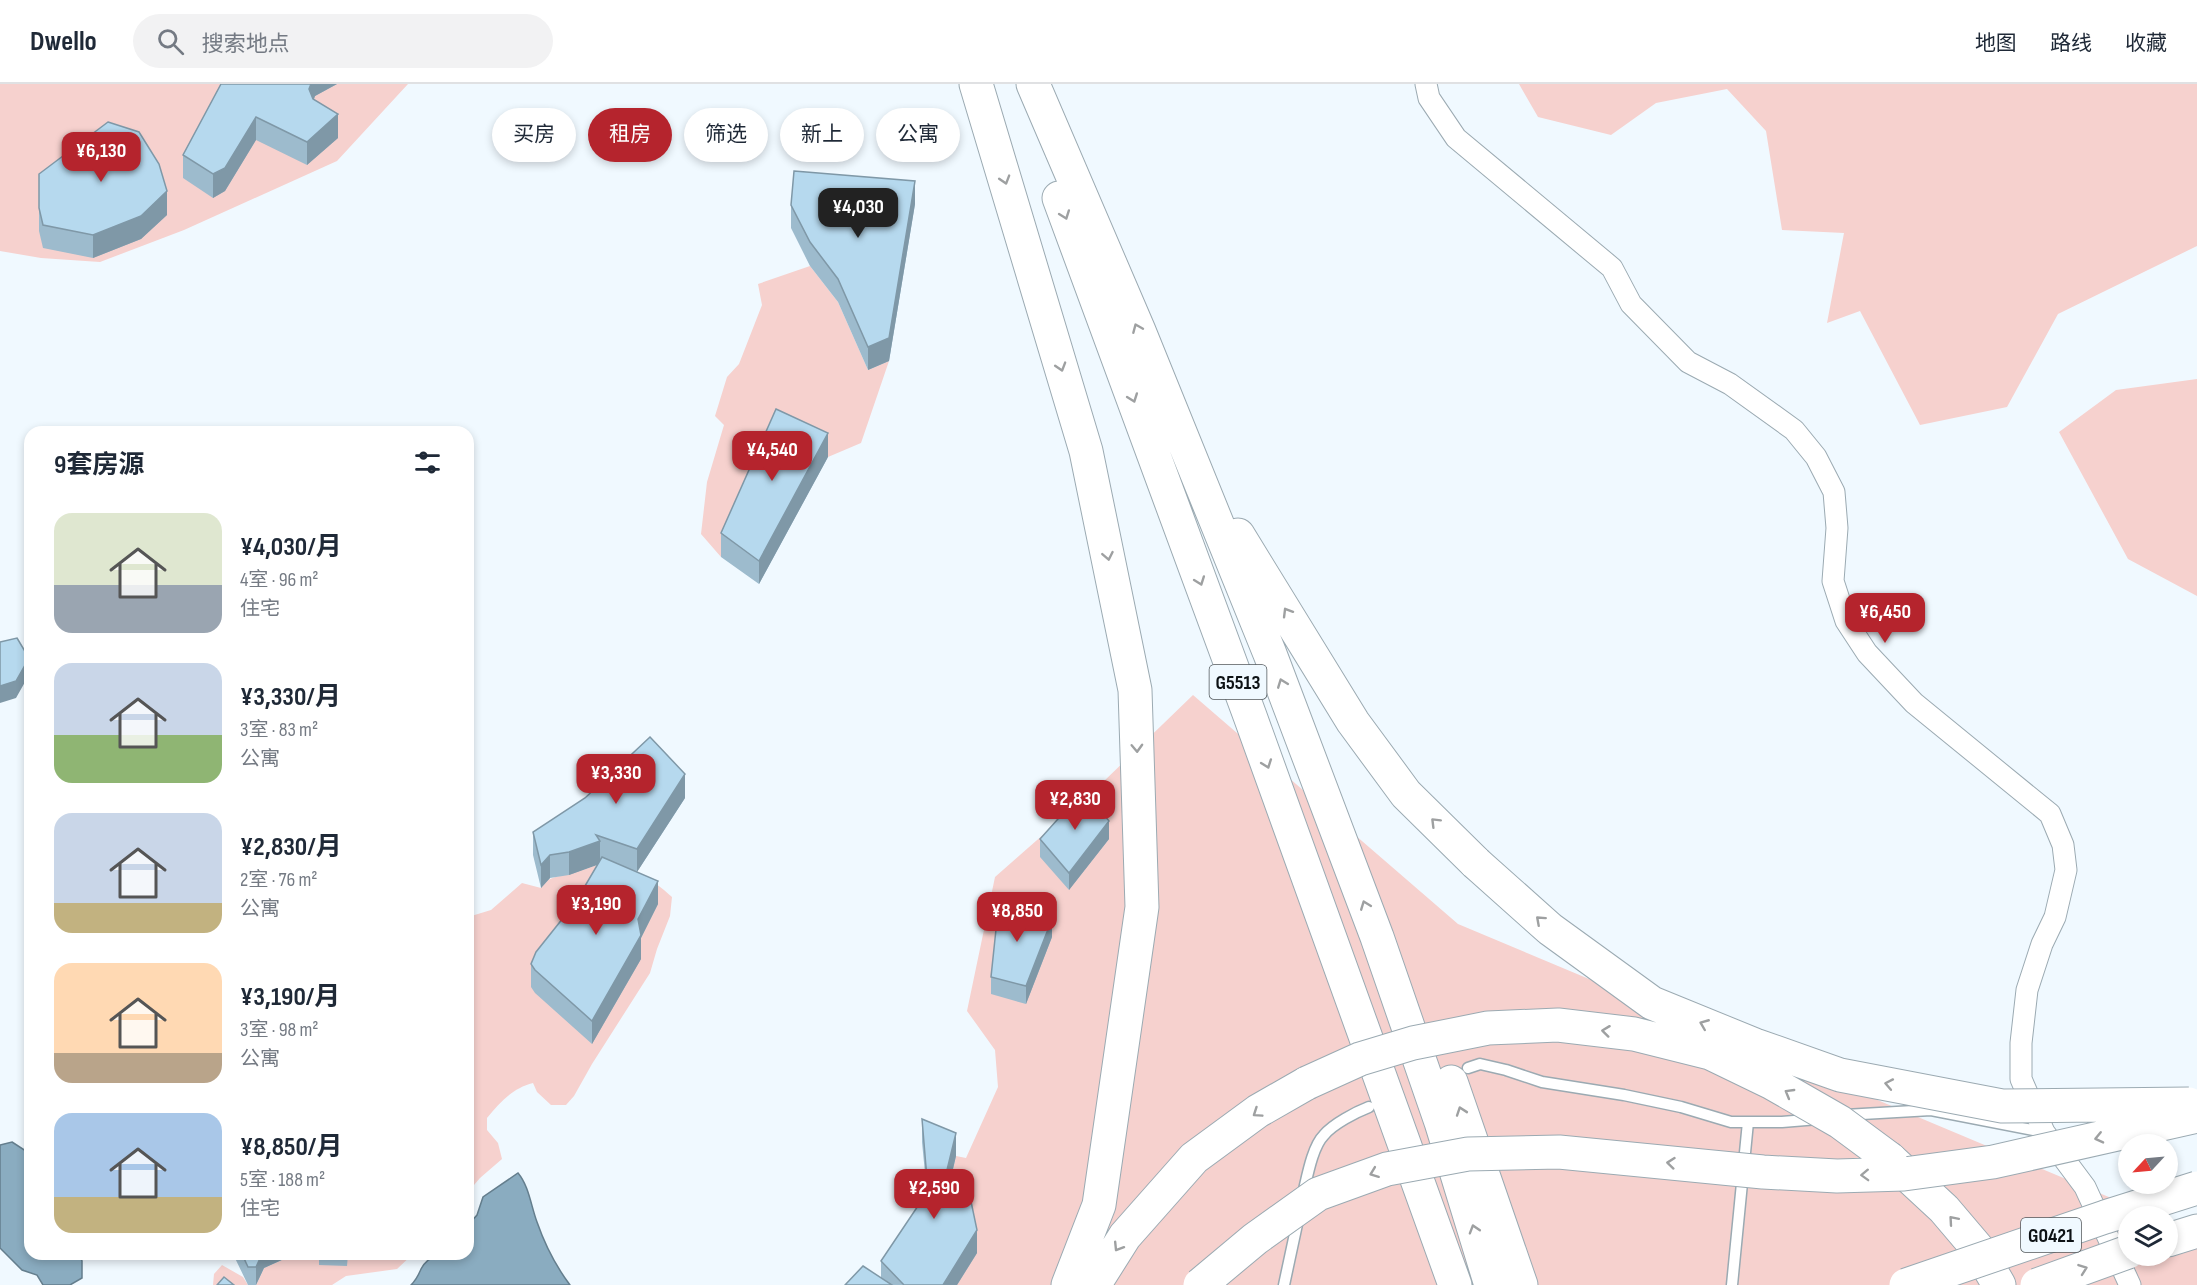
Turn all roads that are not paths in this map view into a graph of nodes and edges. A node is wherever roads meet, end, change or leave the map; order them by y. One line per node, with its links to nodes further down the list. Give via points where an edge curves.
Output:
1 (976, 84): 17 (highway, one-way to 17, via 1086,451 1135,690 1143,907 1099,1205)
2 (1009, 84): 21 (highway, G5513, one-way to 21, via 1038,141)
3 (1033, 84): 5 (highway, G5513, one-way to 3)
4 (1426, 84): 12 (street, via 1430,98 1456,138 1612,268 1630,304 1688,362 1730,384 1794,430 1816,457 1834,492 1837,528 1833,581 1846,621 1867,652 1914,703 2050,814 2063,845 2066,870 2055,917 2027,990 2021,1042 2021,1079)
5 (1191, 460): 6 (highway, G5513, one-way to 5, via 1270,654); 8 (highway, one-way to 5, bridge, via 2002,1106 1840,1074 1652,1003 1550,929 1406,794 1353,722)
6 (1377, 937): 22 (highway, G5513, one-way to 6, via 1441,1122); 23 (highway, one-way to 6, via 1443,1059)
7 (1468, 1068): 11 (lane, via 1480,1064 1542,1082 1681,1107 1731,1122)
8 (2197, 1104)
9 (1369, 1107): 20 (lane, via 1323,1135 1307,1175)
10 (2197, 1116): 19 (highway, one-way to 19, bridge, via 1993,1162 1904,1174 1763,1172 1559,1152 1468,1154 1387,1169 1318,1194)
11 (1748, 1122): 12 (lane, via 1931,1110); 24 (lane)
12 (2043, 1132): 28 (street, via 2085,1187)
13 (2197, 1188): 25 (highway, G0421, bridge)
14 (2197, 1231): 15 (highway)
15 (2178, 1237)
16 (2118, 1256): 27 (highway, G0421, one-way to 16, bridge)
17 (1068, 1285)
18 (1094, 1285): 26 (highway, one-way to 18, bridge, via 1971,1241 1944,1209 1890,1159 1840,1122 1710,1053 1623,1033 1558,1025 1488,1028 1413,1042 1360,1059 1307,1083 1194,1158 1125,1236)
19 (1200, 1285)
20 (1284, 1285)
21 (1455, 1285)
22 (1491, 1285)
23 (1521, 1285)
24 (1731, 1285)
25 (1906, 1285)
26 (1999, 1285)
27 (2037, 1285)
28 (2130, 1285)

